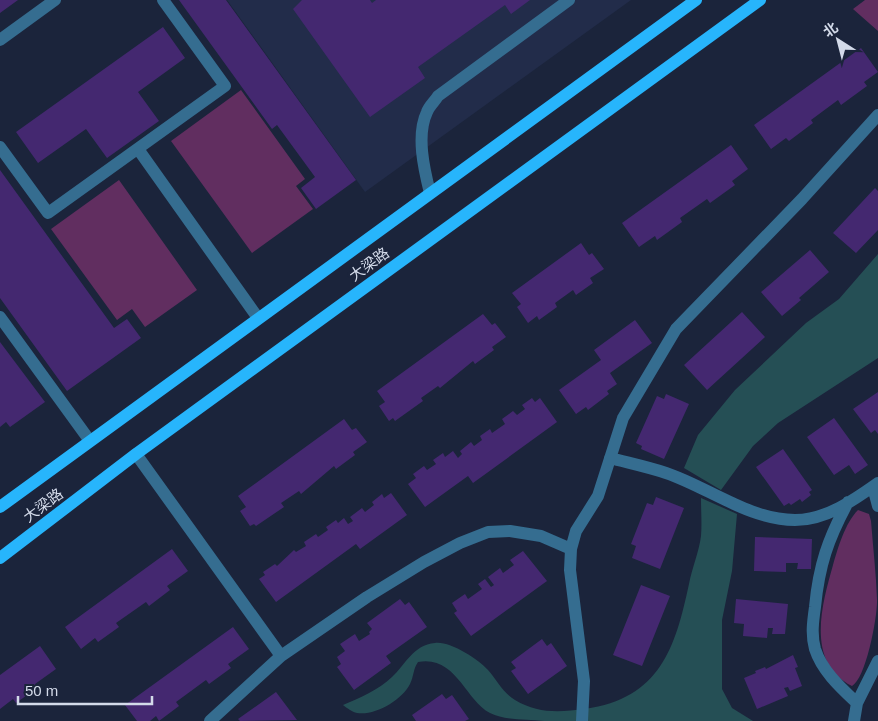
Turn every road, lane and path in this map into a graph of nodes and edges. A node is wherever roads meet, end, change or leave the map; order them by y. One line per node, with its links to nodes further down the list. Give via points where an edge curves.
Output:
1 (55, 0): 6 (street)
2 (163, 0): 9 (street, via 225,86)
3 (569, 0): 10 (street, via 438,96 426,112 422,132)
4 (696, 0): 10 (main road, 大梁路)
5 (760, 0): 14 (main road, 大梁路)
6 (0, 40)
7 (878, 115): 15 (street, via 676,329 623,418)
8 (0, 146): 9 (street, via 48,213)
9 (138, 149): 12 (street)
10 (430, 193): 12 (main road, 大梁路)
11 (0, 317): 13 (street)
12 (258, 318): 13 (main road, 大梁路)
13 (90, 441): 19 (main road, 大梁路)
14 (136, 454): 21 (main road, 大梁路); 22 (street)
15 (610, 458): 17 (street, via 666,473 778,519 808,518); 20 (street, via 598,496 576,530)
16 (875, 485): 17 (street); 18 (street)
17 (848, 502): 24 (street, via 832,530 818,572 812,632 822,663)
18 (878, 506)
19 (0, 507)
20 (571, 549): 22 (street, via 541,536 510,531 488,532 424,562); 26 (street, via 570,570 584,681)
21 (0, 558)
22 (280, 656): 25 (street)
23 (878, 661): 24 (street)
24 (857, 703): 27 (street)
25 (210, 721)
26 (582, 721)
27 (854, 721)

